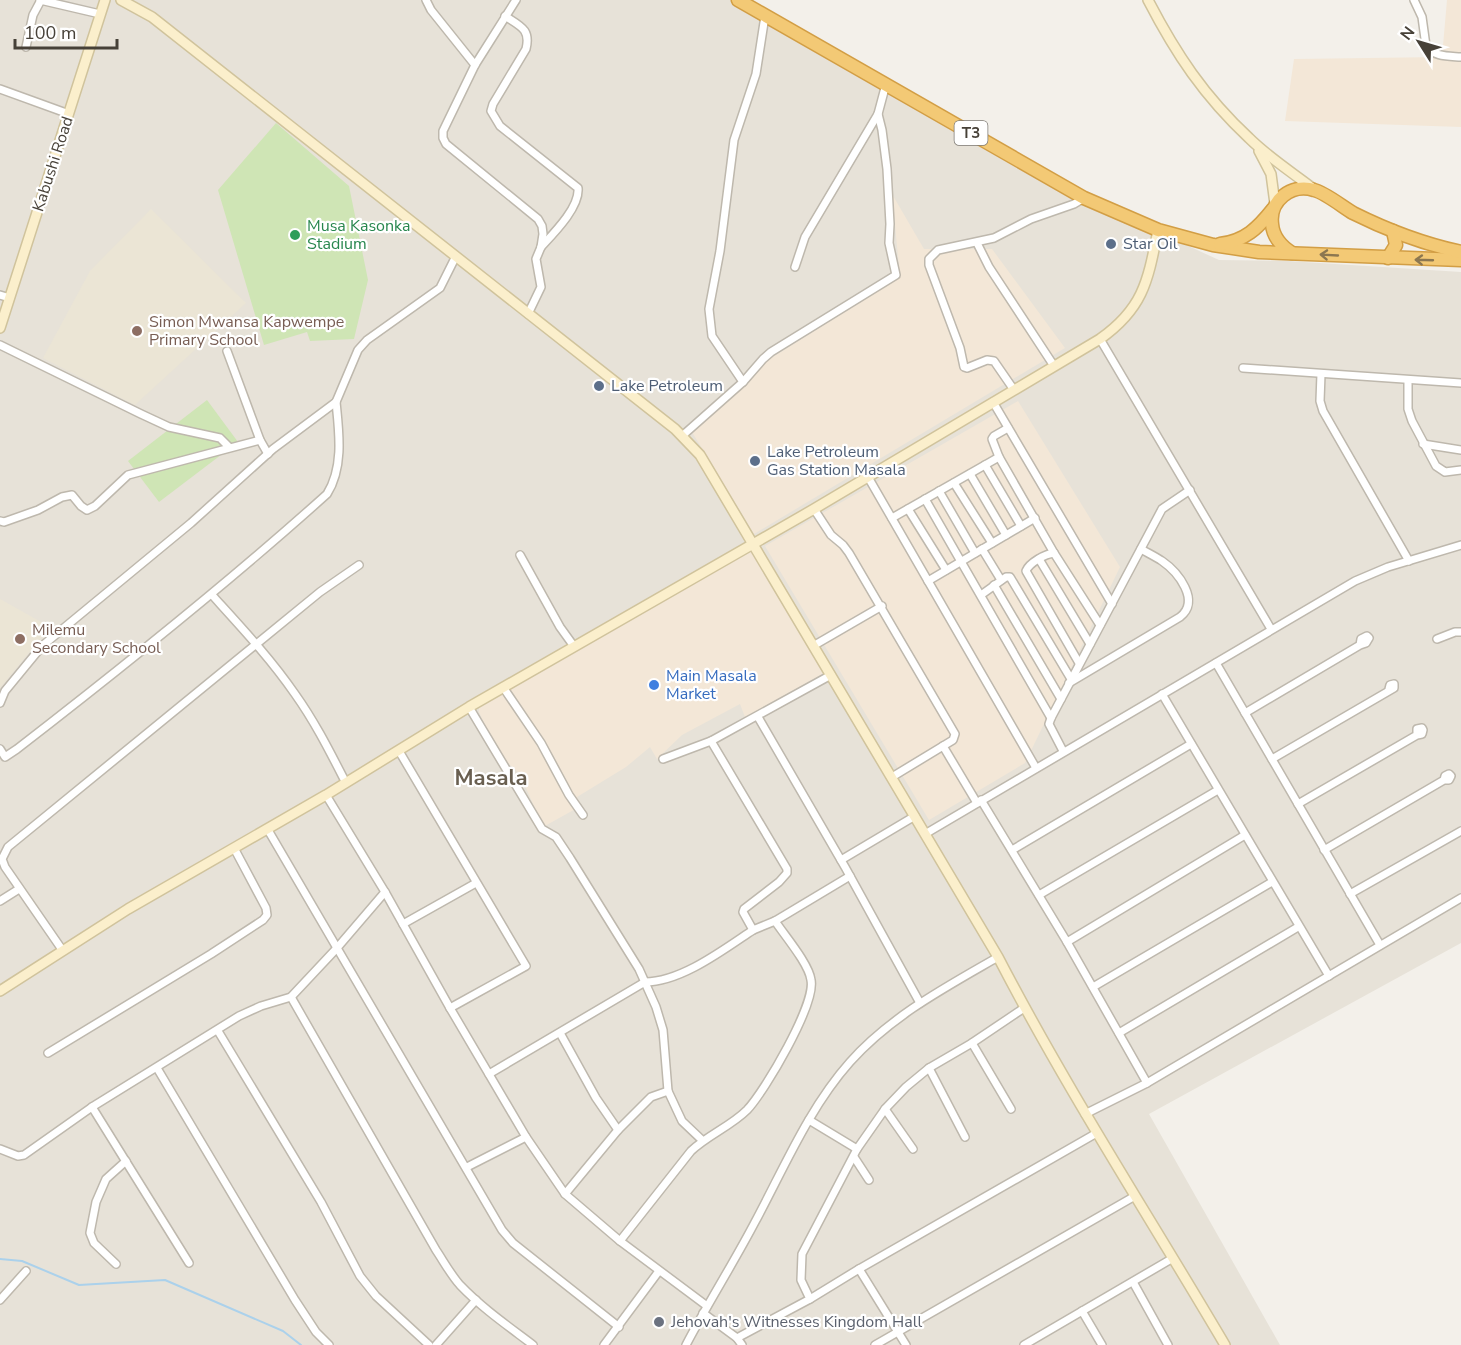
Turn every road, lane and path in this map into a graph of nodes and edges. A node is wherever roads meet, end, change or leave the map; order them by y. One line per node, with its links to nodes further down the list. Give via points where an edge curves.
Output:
1 (40, 0): 10 (street); 14 (street)
2 (105, 0): 10 (street, Kabushi Road)
3 (121, 0): 13 (street)
4 (135, 0): 13 (street)
5 (426, 0): 16 (street)
6 (516, 0): 11 (street)
7 (738, 0): 12 (highway, T3)
8 (1149, 0): 21 (street, via 1188,70)
9 (1414, 0): 15 (street, via 1422,17 1426,46 1440,55)
10 (100, 14): 19 (street, Kabushi Road)
11 (505, 16): 16 (street); 29 (street, via 524,30 528,40 493,104 493,118 578,188 579,193 567,216)
12 (765, 16): 17 (highway, T3); 46 (street, via 756,74 734,140 709,309 712,336)
13 (152, 17): 32 (street)
14 (26, 47)
15 (1461, 57)
16 (475, 65): 29 (street, via 443,138 538,219)
17 (886, 84): 20 (street); 23 (highway, T3)
18 (0, 89): 19 (street)
19 (69, 114): 36 (street, Kabushi Road)
20 (878, 114): 35 (street, via 805,237); 46 (street, via 887,169 889,243 896,275 771,352)
21 (1250, 140): 22 (street); 24 (street, via 1268,167)
22 (1315, 190): 24 (highway, T3, via 1292,191); 26 (highway)
23 (1084, 198): 25 (highway, T3); 27 (street)
24 (1274, 206): 28 (highway, T3, via 1258,227 1243,238); 31 (highway, via 1272,226 1276,238)
25 (1158, 230): 28 (highway, T3); 39 (street, via 1146,284 1137,304)
26 (1393, 231): 30 (highway); 33 (highway, via 1396,245)
27 (977, 243): 42 (street); 48 (street, via 938,250 929,265 964,367 994,361)
28 (1213, 245): 31 (highway, T3)
29 (542, 247): 37 (street, via 536,259 541,287)
30 (1461, 252)
31 (1292, 253): 33 (highway, T3, one-way to 31)
32 (456, 256): 37 (street); 49 (street, via 440,288 358,350)
33 (1388, 258): 34 (highway, T3, one-way to 33)
34 (1461, 260)
35 (795, 267)
36 (5, 296): 38 (street, Kabushi Road)
37 (528, 314): 52 (street)
38 (0, 328)
39 (1100, 339): 42 (street); 64 (street)
40 (0, 345): 55 (street, via 170,427 220,438)
41 (227, 351): 53 (street)
42 (1054, 366): 48 (street)
43 (1243, 368): 44 (street)
44 (1322, 374): 45 (street); 84 (street, via 1323,411)
45 (1408, 380): 47 (street); 54 (street, via 1408,410)
46 (743, 382): 52 (street)
47 (1461, 383)
48 (1014, 390): 50 (street)
49 (336, 402): 57 (street); 89 (street, via 339,432 333,485)
50 (993, 402): 51 (street); 62 (street)
51 (1008, 428): 58 (street, via 993,438); 91 (street)
52 (682, 436): 74 (street, via 700,455)
53 (260, 440): 55 (street); 57 (street)
54 (1424, 444): 56 (street); 60 (street, via 1439,470)
55 (229, 447): 71 (street, via 128,475 87,510 72,495)
56 (1461, 450)
57 (268, 454): 110 (street, via 42,646 5,691)
58 (999, 457): 59 (street); 70 (street)
59 (985, 465): 61 (street); 72 (street)
60 (1461, 470)
61 (969, 474): 63 (street); 73 (street)
62 (868, 477): 67 (street); 69 (street)
63 (954, 483): 65 (street); 75 (street)
64 (1190, 490): 78 (street, via 1162,509); 94 (street)
65 (939, 491): 66 (street); 79 (street)
66 (925, 499): 68 (street); 83 (street)
67 (814, 508): 74 (street); 92 (street, via 831,535 849,553)
68 (908, 508): 69 (street); 86 (street)
69 (892, 518): 87 (street)
70 (1035, 518): 72 (street); 80 (street)
71 (0, 521)
72 (1021, 526): 73 (street)
73 (1006, 535): 75 (street)
74 (752, 543): 99 (street); 100 (street)
75 (992, 543): 77 (street)
76 (1461, 545): 84 (street)
77 (982, 549): 79 (street); 88 (street)
78 (1142, 549): 91 (street); 105 (street, via 1163,562 1178,578 1188,596 1186,611)
79 (975, 553): 83 (street)
80 (1054, 553): 82 (street); 93 (street)
81 (520, 555): 99 (street)
82 (1040, 559): 98 (street); 102 (street, via 1026,571)
83 (961, 561): 86 (street); 90 (street)
84 (1408, 561): 94 (street, via 1355,581)
85 (359, 565): 97 (street)
86 (946, 570): 87 (street)
87 (928, 581): 125 (street)
88 (997, 583): 90 (street); 105 (street, via 1008,576 1013,580); 109 (street)
89 (212, 595): 97 (street); 124 (street)
90 (981, 595): 114 (street)
91 (1112, 604): 93 (street)
92 (882, 606): 100 (street); 118 (street, via 954,730 955,737)
93 (1100, 625): 98 (street)
94 (1271, 629): 103 (street)
95 (1461, 632): 96 (street)
96 (1437, 639)
97 (257, 644): 128 (street, via 296,694); 146 (street, via 8,847 2,859)
98 (1090, 644): 102 (street)
99 (573, 645): 106 (street)
100 (813, 645): 104 (street)
101 (1360, 645): 112 (street)
102 (1079, 663): 105 (street)
103 (1216, 663): 108 (street); 112 (street)
104 (831, 675): 113 (street); 126 (street)
105 (1070, 681): 109 (street)
106 (502, 687): 111 (street); 133 (street)
107 (1389, 689): 123 (street)
108 (1162, 694): 117 (street); 121 (street)
109 (1061, 699): 114 (street)
110 (0, 703)
111 (469, 706): 120 (street); 162 (street, via 542,829 556,837)
112 (1245, 713): 123 (street)
113 (758, 717): 116 (street); 142 (street)
114 (1051, 718): 121 (street, via 1049,724)
115 (1417, 735): 132 (street)
116 (711, 741): 122 (street); 155 (street, via 787,869 779,882 744,909)
117 (1191, 744): 129 (street); 140 (street)
118 (943, 746): 126 (street); 131 (street)
119 (0, 749): 124 (street)
120 (399, 751): 128 (street); 145 (street)
121 (1063, 752): 125 (street)
122 (663, 759)
123 (1272, 759): 132 (street)
124 (3, 760)
125 (1036, 768): 131 (street)
126 (892, 777): 134 (street)
127 (1444, 780): 141 (street)
128 (346, 783): 130 (street)
129 (1218, 790): 138 (street); 149 (street)
130 (326, 795): 135 (street); 147 (street)
131 (979, 802): 137 (street); 140 (street)
132 (1298, 804): 141 (street)
133 (584, 815)
134 (915, 816): 137 (street); 142 (street)
135 (268, 830): 139 (street); 158 (street)
136 (1461, 831): 148 (street)
137 (925, 834): 160 (street)
138 (1245, 835): 144 (street); 156 (street)
139 (234, 848): 159 (street); 173 (street, via 266,908 263,920)
140 (1012, 850): 149 (street)
141 (1324, 850): 148 (street)
142 (841, 860): 143 (street)
143 (850, 876): 152 (street); 166 (street)
144 (1272, 882): 154 (street); 163 (street)
145 (476, 883): 153 (street); 167 (street, via 526,966)
146 (19, 889): 151 (street); 159 (street)
147 (385, 892): 153 (street); 158 (street)
148 (1350, 894): 157 (street)
149 (1039, 895): 156 (street)
150 (1461, 898): 157 (street)
151 (0, 901)
152 (775, 921): 155 (street); 188 (street, via 812,980 807,1009 778,1064 747,1109)
153 (403, 924): 167 (street)
154 (1298, 927): 161 (street); 171 (street)
155 (753, 930): 162 (street, via 680,975)
156 (1067, 942): 163 (street)
157 (1380, 945): 161 (street)
158 (338, 948): 165 (street); 193 (street)
159 (63, 951): 164 (street)
160 (998, 957): 166 (street); 168 (street)
161 (1329, 976): 177 (street)
162 (645, 982): 170 (street); 178 (street, via 663,1030)
163 (1093, 987): 171 (street)
164 (0, 991)
165 (291, 997): 169 (street, via 261,1006); 207 (street, via 436,1250)
166 (920, 1003): 183 (street, via 851,1061)
167 (450, 1008): 176 (street)
168 (1024, 1008): 172 (street); 182 (street)
169 (218, 1031): 174 (street); 215 (street, via 321,1202 360,1276)
170 (560, 1033): 176 (street); 184 (street)
171 (1119, 1033): 177 (street)
172 (972, 1043): 175 (street); 181 (street)
173 (48, 1053)
174 (157, 1068): 179 (street); 214 (street, via 295,1300)
175 (929, 1068): 180 (street); 187 (street)
176 (489, 1074): 186 (street)
177 (1147, 1083): 182 (street)
178 (668, 1091): 184 (street, via 651,1097); 188 (street, via 682,1121)
179 (92, 1107): 189 (street, via 24,1155); 192 (street)
180 (885, 1109): 190 (street); 191 (street)
181 (1011, 1109)
182 (1085, 1114): 185 (street)
183 (809, 1120): 191 (street); 208 (street)
184 (618, 1130): 195 (street)
185 (1095, 1134): 196 (street); 201 (street)
186 (526, 1137): 193 (street); 195 (street)
187 (965, 1137)
188 (702, 1140): 197 (street)
189 (0, 1149)
190 (913, 1149)
191 (855, 1153): 194 (street); 205 (street, via 802,1254 801,1280)
192 (126, 1161): 199 (street, via 106,1179 96,1202 90,1233 94,1243); 200 (street)
193 (467, 1167): 211 (street, via 513,1243)
194 (869, 1180)
195 (565, 1194): 197 (street)
196 (1135, 1196): 198 (street); 212 (street)
197 (620, 1241): 203 (street)
198 (1173, 1258): 204 (street); 226 (street)
199 (116, 1263)
200 (189, 1263)
201 (859, 1269): 205 (street); 212 (street)
202 (26, 1271): 206 (street)
203 (659, 1271): 208 (street); 211 (street)
204 (1133, 1282): 209 (street); 225 (street)
205 (810, 1299): 213 (street)
206 (0, 1300)
207 (476, 1300): 216 (street); 217 (street)
208 (707, 1306): 210 (street)
209 (1082, 1311): 223 (street); 224 (street)
210 (703, 1313): 213 (street); 219 (street)
211 (619, 1327): 218 (street)
212 (899, 1331): 221 (street); 222 (street)
213 (738, 1338): 220 (street)
214 (329, 1345)
215 (429, 1345)
216 (436, 1345)
217 (533, 1345)
218 (604, 1345)
219 (686, 1345)
220 (742, 1345)
221 (875, 1345)
222 (906, 1345)
223 (1024, 1345)
224 (1102, 1345)
225 (1168, 1345)
226 (1225, 1345)

